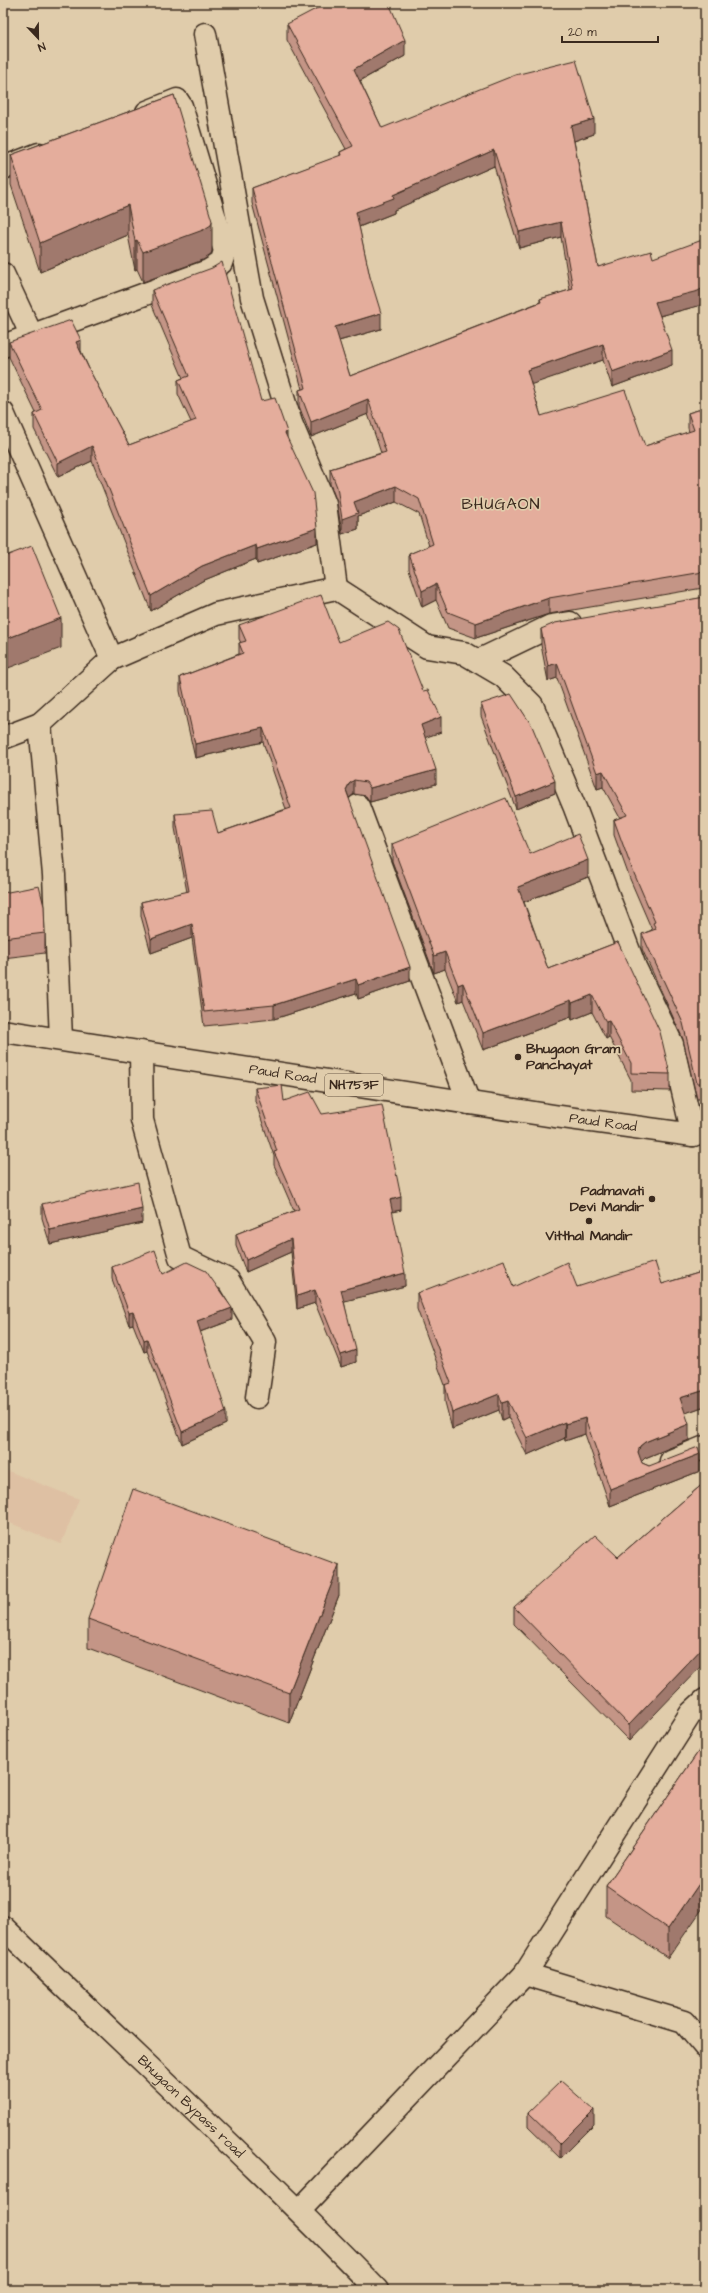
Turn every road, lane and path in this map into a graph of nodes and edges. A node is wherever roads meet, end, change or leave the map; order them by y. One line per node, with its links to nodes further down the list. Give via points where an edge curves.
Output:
1 (205, 34): 9 (street, via 252,298 291,423 325,504)
2 (126, 120): 6 (street, via 177,100 181,106 225,251 221,263 208,271)
3 (61, 145): 4 (street)
4 (3, 168)
5 (3, 274): 6 (street)
6 (31, 334): 7 (street)
7 (3, 346)
8 (3, 413): 11 (street)
9 (336, 588): 11 (street, via 216,614); 12 (street, via 427,648 464,653)
10 (589, 620): 12 (street, via 551,626)
11 (112, 659): 13 (street)
12 (478, 661): 20 (street, via 503,676 532,704 575,808 635,967 672,1044)
13 (40, 724): 14 (street); 17 (street, via 54,875)
14 (3, 738)
15 (358, 806): 19 (street)
16 (3, 1031): 17 (street, Paud Road / NH753F)
17 (61, 1039): 18 (street, Paud Road / NH753F)
18 (141, 1052): 19 (street, Paud Road / NH753F); 21 (street, via 142,1120 180,1257 228,1280 265,1342)
19 (469, 1103): 20 (street, Paud Road / NH753F)
20 (699, 1133)
21 (257, 1397)
22 (705, 1447): 23 (street)
23 (650, 1470)
24 (705, 1700): 26 (street, via 691,1713)
25 (3, 1927): 28 (street, Bhugaon Bypass road)
26 (525, 1974): 27 (street, via 684,2022); 28 (street)
27 (705, 2047)
28 (300, 2210): 29 (street, Bhugaon Bypass road)
29 (377, 2290)

